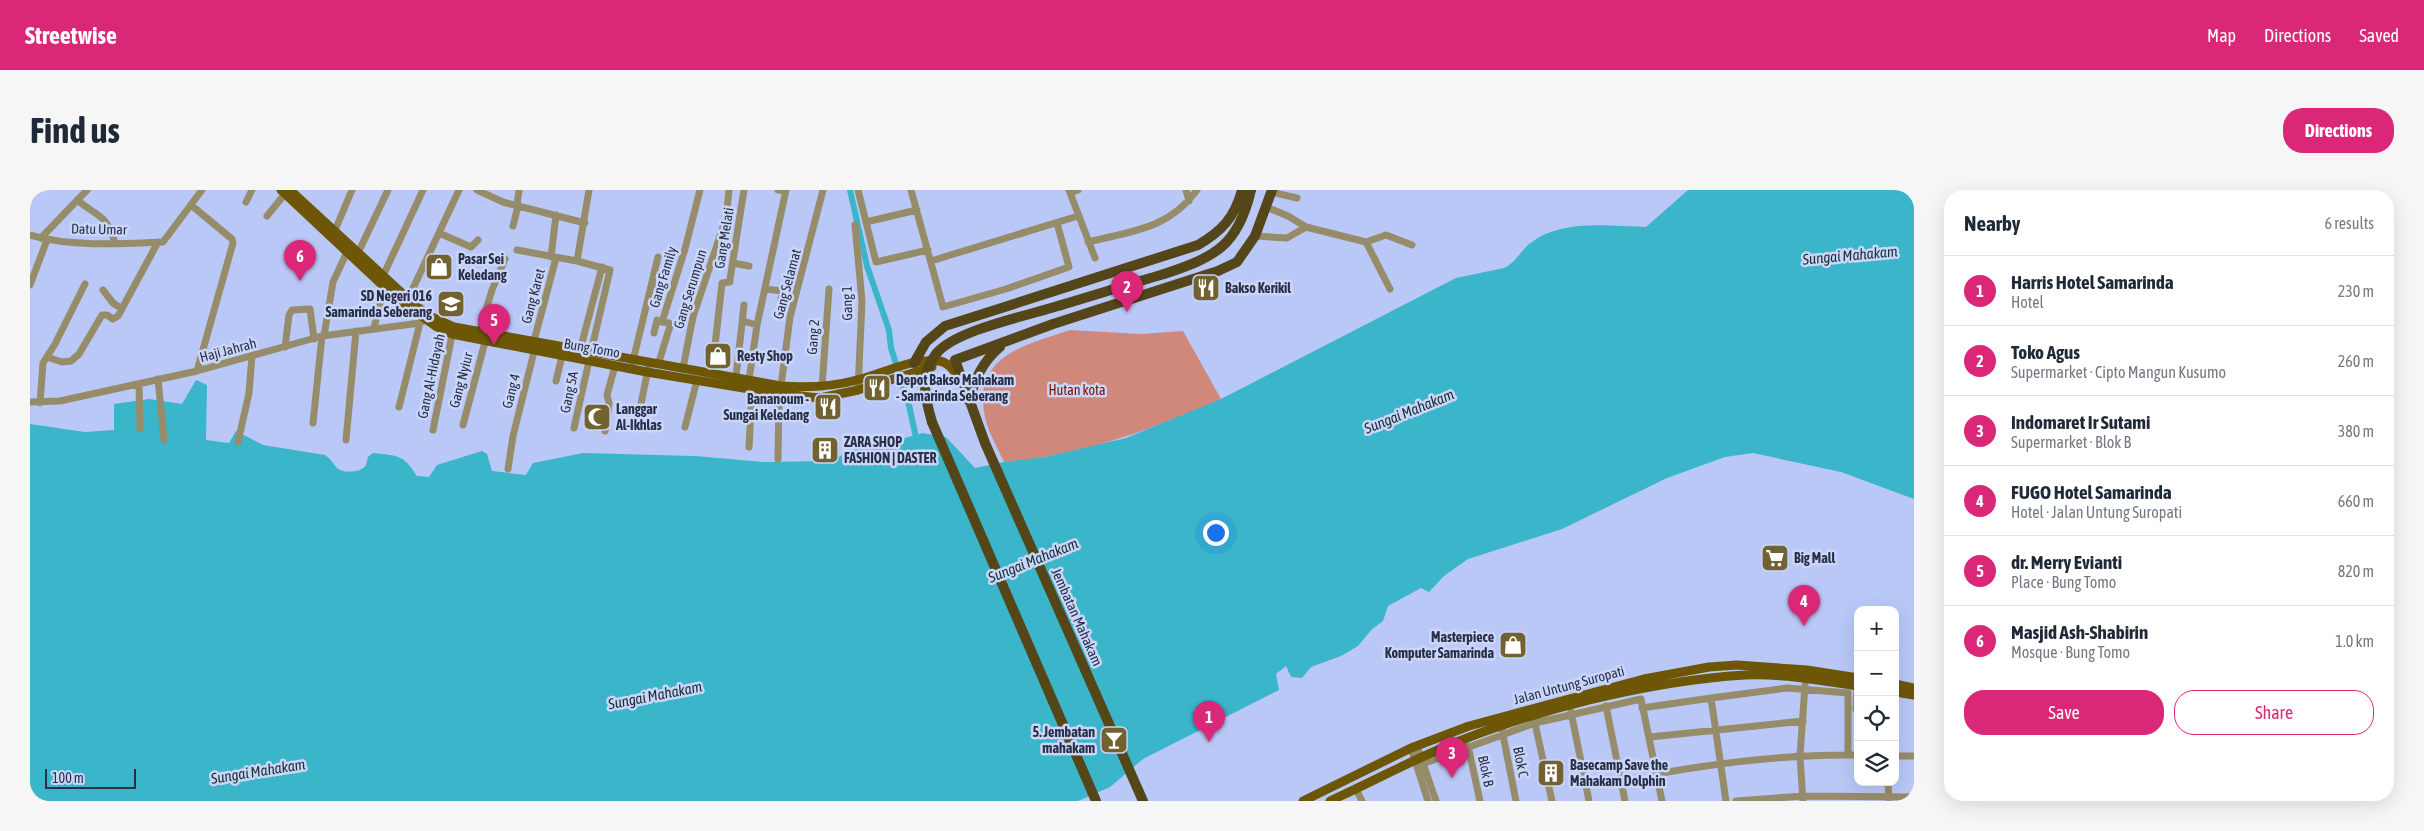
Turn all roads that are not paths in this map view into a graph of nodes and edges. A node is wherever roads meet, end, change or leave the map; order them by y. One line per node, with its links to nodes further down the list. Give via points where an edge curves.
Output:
1 (35, 190): 27 (street)
2 (87, 190): 29 (street)
3 (202, 190): 32 (street)
4 (252, 190): 31 (street)
5 (352, 190): 47 (street)
6 (388, 190): 59 (street)
7 (423, 190): 69 (street)
8 (459, 190): 45 (street)
9 (477, 190): 33 (street)
10 (520, 190): 33 (street)
11 (589, 190): 40 (street)
12 (700, 190): 85 (street, Gang Family)
13 (729, 190): 108 (street, Gang Serumpun, via 726,218 693,317)
14 (744, 190): 66 (street, Gang Melati)
15 (783, 190): 76 (street)
16 (823, 190): 121 (street, Gang Selamat, via 790,316)
17 (858, 190): 39 (street)
18 (911, 190): 35 (street)
19 (1078, 190): 26 (street)
20 (1186, 190): 30 (street)
21 (1197, 190): 30 (street)
22 (1242, 190): 105 (highway, via 1238,207 1228,223 1198,245 945,326 926,342)
23 (1251, 190): 173 (highway, bridge, via 1246,211 1224,246 1206,258 1164,274 976,330 945,344 929,364 924,378 925,398 932,422)
24 (286, 191): 37 (street); 47 (main road, Bung Tomo)
25 (1272, 191): 28 (street); 34 (highway)
26 (1070, 192): 38 (street)
27 (30, 198)
28 (1297, 198)
29 (77, 200): 49 (street); 51 (street, via 106,219)
30 (1189, 201): 53 (street, via 1169,219)
31 (246, 202)
32 (191, 205): 52 (street, Datu Umar, via 167,239); 110 (street, via 233,243)
33 (517, 205): 36 (street); 43 (street)
34 (1266, 207): 44 (street); 48 (highway)
35 (917, 210): 39 (street); 57 (street)
36 (556, 215): 40 (street); 60 (street, Gang Karet)
37 (267, 216)
38 (1078, 216): 41 (street); 53 (street)
39 (866, 222): 57 (street, via 878,264)
40 (585, 223): 64 (street)
41 (1057, 223): 65 (street); 65 (street, via 1069,267 1006,289 943,307)
42 (855, 225): 118 (street, Gang 1, via 862,301)
43 (513, 226)
44 (1306, 227): 48 (street, via 1286,238); 54 (street)
45 (439, 233): 50 (street, via 471,247); 79 (street)
46 (30, 235): 49 (street, Datu Umar)
47 (333, 235): 58 (main road, Bung Tomo); 59 (main road, Bung Tomo)
48 (1255, 236): 95 (highway, via 1237,262 1218,271)
49 (44, 239): 51 (street, Datu Umar); 72 (street)
50 (478, 240)
51 (115, 242): 52 (street, Datu Umar)
52 (158, 242): 82 (street)
53 (1088, 242): 63 (street)
54 (1366, 242): 55 (street, via 1386,235); 75 (street)
55 (1412, 245)
56 (517, 250): 60 (street)
57 (928, 250): 65 (street)
58 (347, 252): 73 (main road, Bung Tomo); 92 (street, via 332,282)
59 (358, 253): 69 (main road, Bung Tomo)
60 (554, 257): 64 (street); 96 (street, Gang Karet)
61 (658, 257): 71 (street)
62 (505, 258): 90 (street)
63 (1095, 258)
64 (577, 261): 68 (street)
65 (931, 261)
66 (733, 263): 67 (street); 111 (street, Gang Melati, via 730,282 722,284)
67 (749, 266)
68 (602, 267): 98 (street); 102 (street, Gang 5A, via 610,270 610,274)
69 (383, 276): 79 (main road, Bung Tomo)
70 (85, 284): 101 (street)
71 (652, 284): 74 (street); 103 (street)
72 (30, 285)
73 (384, 288): 83 (main road, Bung Tomo); 87 (street)
74 (665, 288)
75 (1390, 288)
76 (765, 289): 80 (street, via 783,291); 86 (street)
77 (829, 289): 119 (street, Gang 2)
78 (103, 290): 82 (street)
79 (408, 298): 83 (main road, Bung Tomo)
80 (782, 300)
81 (744, 305): 84 (street)
82 (122, 309): 101 (street, via 115,319 102,315 79,354 71,361)
83 (426, 320): 87 (street, Haji Jahrah); 88 (main road, Bung Tomo); 125 (street)
84 (742, 321): 86 (street); 112 (street)
85 (662, 322): 91 (street, via 658,320); 107 (street, Gang Family, via 670,326)
86 (757, 325): 116 (street)
87 (374, 328): 89 (street, Haji Jahrah)
88 (453, 331): 90 (main road, Bung Tomo); 94 (main road, Bung Tomo); 132 (street, Gang Al-Hidayah)
89 (356, 332): 92 (street, Haji Jahrah); 135 (street)
90 (479, 333): 96 (main road, Bung Tomo)
91 (654, 333)
92 (323, 336): 93 (street, Haji Jahrah); 127 (street)
93 (314, 338): 97 (street, Haji Jahrah); 97 (street, via 310,309 292,310)
94 (485, 342): 96 (main road, Bung Tomo); 128 (street, Gang Nyiur)
95 (1004, 343): 104 (highway); 122 (highway, via 982,365)
96 (532, 346): 98 (main road, Bung Tomo); 100 (main road, Bung Tomo); 139 (street, Gang 4)
97 (286, 347): 99 (street, Haji Jahrah)
98 (580, 350): 102 (main road, Bung Tomo)
99 (252, 356): 110 (street, Haji Jahrah); 136 (street, via 249,393)
100 (562, 356): 102 (main road, Bung Tomo); 114 (street)
101 (47, 357): 124 (street, via 42,368)
102 (590, 357): 103 (main road, Bung Tomo); 106 (main road, Bung Tomo); 130 (street, Gang 5A)
103 (634, 359): 107 (main road, Bung Tomo); 109 (street)
104 (951, 362): 105 (main road, Bung Tomo); 118 (main road, Bung Tomo); 122 (highway, Jembatan Mahakam)
105 (914, 363): 118 (main road, Bung Tomo)
106 (615, 366): 109 (main road, Bung Tomo); 133 (street, via 607,395)
107 (651, 367): 108 (main road, Bung Tomo); 109 (main road, Bung Tomo); 115 (main road, Bung Tomo); 126 (street)
108 (684, 368): 111 (main road, Bung Tomo)
109 (631, 369)
110 (197, 371): 113 (street, Haji Jahrah)
111 (712, 372): 112 (main road, Bung Tomo)
112 (736, 377): 116 (main road, Bung Tomo)
113 (158, 379): 117 (street, Haji Jahrah); 134 (street)
114 (556, 380)
115 (697, 380): 120 (main road, Bung Tomo); 129 (street)
116 (749, 380): 121 (main road, Bung Tomo)
117 (139, 384): 124 (street, Haji Jahrah); 131 (street)
118 (857, 385): 119 (main road, Bung Tomo); 121 (main road, Bung Tomo, via 820,398)
119 (822, 387): 121 (main road, Bung Tomo)
120 (752, 390): 121 (main road, Bung Tomo); 137 (street)
121 (780, 390): 138 (street, Gang Selamat)
122 (969, 401): 174 (highway, Jembatan Mahakam)
123 (30, 402): 124 (street, Haji Jahrah)
124 (40, 403)
125 (399, 407)
126 (640, 409)
127 (312, 423)
128 (462, 425)
129 (685, 427)
130 (574, 428)
131 (140, 430)
132 (433, 430)
133 (605, 430)
134 (164, 440)
135 (346, 440)
136 (238, 442)
137 (749, 447)
138 (778, 459)
139 (508, 469)
140 (1806, 674): 141 (main road, Jalan Untung Suropati); 142 (main road, Jalan Untung Suropati); 144 (street); 147 (main road, Jalan Untung Suropati, via 1696,680); 159 (main road, Jalan Untung Suropati, via 1737,665 1709,667 1644,680 1486,721)
141 (1854, 678)
142 (1854, 685)
143 (1899, 685): 145 (main road)
144 (1806, 688): 149 (street); 154 (street); 160 (street, via 1848,693)
145 (1914, 688)
146 (1899, 693): 148 (main road)
147 (1640, 694): 150 (street); 151 (street); 152 (main road, Jalan Untung Suropati)
148 (1914, 695)
149 (1712, 698): 151 (street); 156 (street)
150 (1606, 706): 152 (street); 184 (street)
151 (1642, 708): 157 (street)
152 (1571, 710): 153 (main road, Jalan Untung Suropati); 183 (street)
153 (1534, 719): 155 (main road, Jalan Untung Suropati); 182 (street)
154 (1803, 721): 156 (street); 162 (street)
155 (1502, 730): 158 (street); 165 (main road, Jalan Untung Suropati); 181 (street, Blok C)
156 (1716, 731): 157 (street); 166 (street)
157 (1650, 737): 167 (street)
158 (1468, 746): 165 (street); 180 (street, Blok B)
159 (1414, 747): 165 (street); 175 (main road, Jalan Untung Suropati)
160 (1848, 755): 161 (street); 162 (street)
161 (1854, 755)
162 (1800, 756): 166 (street); 171 (street)
163 (1899, 756): 164 (street)
164 (1914, 756)
165 (1419, 762): 169 (main road, Jalan Untung Suropati); 178 (street); 179 (street)
166 (1720, 763): 167 (street); 186 (street)
167 (1656, 774): 185 (street)
168 (1888, 786): 172 (street)
169 (1356, 789): 176 (main road, Jalan Untung Suropati); 177 (street)
170 (1914, 797): 172 (street)
171 (1803, 799): 172 (street); 187 (street)
172 (1889, 799)
173 (1096, 801)
174 (1143, 801)
175 (1303, 801)
176 (1330, 801)
177 (1362, 801)
178 (1428, 801)
179 (1436, 801)
180 (1480, 801)
181 (1516, 801)
182 (1552, 801)
183 (1589, 801)
184 (1625, 801)
185 (1662, 801)
186 (1726, 801)
187 (1736, 801)

